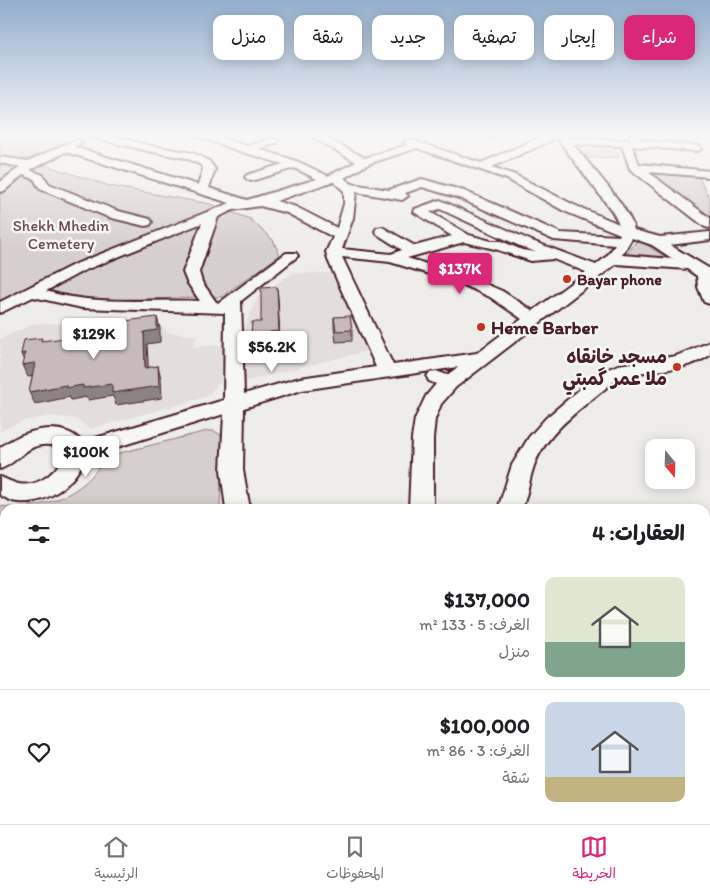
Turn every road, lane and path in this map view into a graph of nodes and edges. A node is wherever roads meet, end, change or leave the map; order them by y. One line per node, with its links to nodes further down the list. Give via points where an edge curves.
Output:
1 (20, 172): 18 (street)
2 (32, 172): 24 (street, via 44,186 113,214)
3 (145, 172): 19 (street)
4 (208, 172): 19 (street)
5 (266, 172): 14 (street)
6 (315, 172): 15 (street)
7 (344, 172): 15 (street)
8 (497, 172): 27 (street)
9 (585, 172): 27 (street)
10 (641, 172): 25 (street)
11 (685, 172): 12 (street)
12 (709, 175)
13 (436, 176): 16 (street)
14 (251, 177)
15 (331, 179): 17 (street); 21 (street)
16 (422, 183): 20 (street); 27 (street, via 460,194 560,237)
17 (348, 187): 20 (street); 28 (street, via 349,208)
18 (0, 188)
19 (202, 190): 21 (street)
20 (390, 194): 22 (street)
21 (253, 203): 23 (street); 28 (street, via 273,203)
22 (440, 204): 30 (street, via 420,212); 34 (street)
23 (212, 214): 41 (street, via 85,265); 43 (street, via 191,272 196,285)
24 (145, 222)
25 (710, 224)
26 (382, 231): 33 (street)
27 (625, 231): 31 (street); 37 (street)
28 (341, 236): 32 (street)
29 (710, 236): 31 (street)
30 (464, 238): 33 (street); 34 (street, via 496,244 528,258)
31 (657, 242): 38 (street)
32 (333, 252): 36 (street); 49 (street)
33 (414, 252): 36 (street)
34 (554, 254): 39 (street)
35 (291, 256): 43 (street)
36 (392, 258): 45 (street, via 464,280 496,294)
37 (613, 259): 38 (street); 39 (street)
38 (690, 265): 40 (street)
39 (598, 271): 45 (street)
40 (708, 276): 42 (street, via 706,287)
41 (33, 292): 43 (street, via 53,300 82,304); 44 (street)
42 (710, 299)
43 (225, 305): 51 (street)
44 (0, 308)
45 (533, 319): 47 (street)
46 (710, 347): 57 (street, via 682,361 622,370 604,377 553,422 535,444 524,464)
47 (483, 357): 48 (street); 50 (street)
48 (415, 367): 49 (street); 50 (street)
49 (386, 371): 51 (street, via 300,384)
50 (449, 383): 56 (street, via 436,395 425,416)
51 (234, 403): 52 (street); 55 (street, via 232,482)
52 (75, 452): 53 (street, via 65,440 44,437 18,445); 54 (street, via 70,469 51,485 23,493 10,492)
53 (0, 461)
54 (0, 486)
55 (237, 504)
56 (421, 504)
57 (512, 504)

